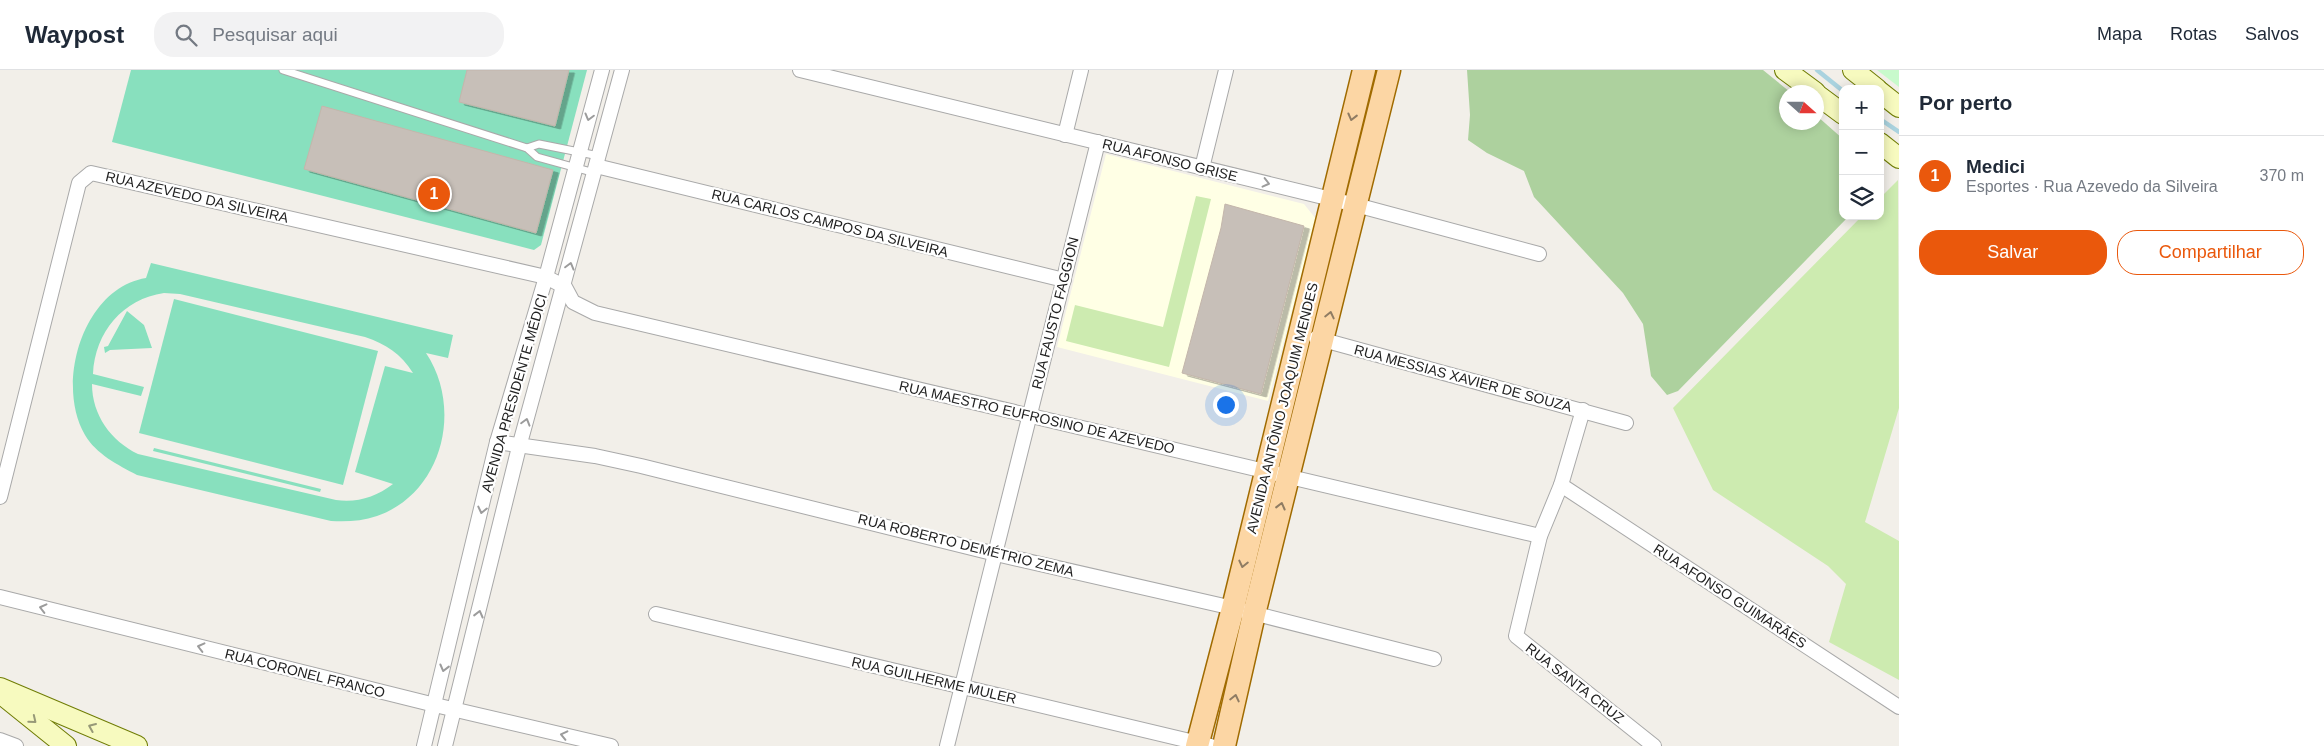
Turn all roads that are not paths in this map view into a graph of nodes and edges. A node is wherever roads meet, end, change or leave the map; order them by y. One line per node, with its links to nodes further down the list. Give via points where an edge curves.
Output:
1 (283, 70): 20 (lane)
2 (602, 70): 21 (street, AVENIDA PRESIDENTE MÉDICI, one-way to 21)
3 (622, 70): 23 (street, AVENIDA PRESIDENTE MÉDICI)
4 (800, 70): 17 (street, RUA AFONSO GRISE)
5 (1082, 70): 17 (street)
6 (1226, 70): 25 (street)
7 (1364, 70): 26 (main road, AVENIDA ANTÔNIO JOAQUIM MENDES, one-way to 26)
8 (1390, 70): 27 (main road, AVENIDA ANTÔNIO JOAQUIM MENDES)
9 (1786, 70): 11 (main road)
10 (1853, 70): 12 (main road)
11 (1806, 85)
12 (1871, 85)
13 (1884, 95): 15 (main road)
14 (1824, 99): 16 (main road)
15 (1899, 107)
16 (1839, 111)
17 (1065, 135): 18 (street, RUA AFONSO GRISE)
18 (1098, 142): 25 (street, RUA AFONSO GRISE); 30 (street, RUA FAUSTO FAGGION)
19 (1884, 146): 22 (main road)
20 (527, 148): 21 (lane, via 539,144); 24 (lane, via 537,157)
21 (580, 152): 23 (lane); 24 (street, AVENIDA PRESIDENTE MÉDICI)
22 (1899, 158)
23 (597, 165): 24 (lane); 30 (street, RUA CARLOS CAMPOS DA SILVEIRA); 31 (street, AVENIDA PRESIDENTE MÉDICI, one-way to 23)
24 (576, 168): 29 (street, AVENIDA PRESIDENTE MÉDICI)
25 (1202, 168): 26 (street, RUA AFONSO GRISE, one-way to 26)
26 (1332, 199): 27 (street, RUA AFONSO GRISE); 32 (main road, AVENIDA ANTÔNIO JOAQUIM MENDES)
27 (1356, 205): 28 (street, RUA AFONSO GRISE); 33 (main road, AVENIDA ANTÔNIO JOAQUIM MENDES, one-way to 27)
28 (1539, 254)
29 (546, 277): 31 (street, RUA MAESTRO EUFROSINO DE AZEVEDO); 37 (street, AVENIDA PRESIDENTE MÉDICI); 42 (street, RUA AZEVEDO DA SILVEIRA, via 91,173 78,183)
30 (1064, 280): 35 (street, RUA FAUSTO FAGGION)
31 (565, 287): 35 (street, RUA MAESTRO EUFROSINO DE AZEVEDO, via 573,302 595,313); 38 (street, AVENIDA PRESIDENTE MÉDICI, one-way to 31)
32 (1300, 334): 33 (street, RUA MESSIAS XAVIER DE SOUZA); 39 (main road, AVENIDA ANTÔNIO JOAQUIM MENDES)
33 (1324, 340): 34 (street, RUA MESSIAS XAVIER DE SOUZA); 40 (main road, AVENIDA ANTÔNIO JOAQUIM MENDES)
34 (1583, 410): 36 (street, RUA MESSIAS XAVIER DE SOUZA); 41 (street, RUA SANTA CRUZ)
35 (1030, 415): 39 (street, RUA MAESTRO EUFROSINO DE AZEVEDO); 44 (street, RUA FAUSTO FAGGION)
36 (1626, 424)
37 (497, 442): 38 (street, RUA ROBERTO DEMÉTRIO ZEMA); 45 (street, AVENIDA PRESIDENTE MÉDICI, one-way to 45)
38 (519, 447): 44 (street, RUA ROBERTO DEMÉTRIO ZEMA, via 575,453 641,466); 46 (street, AVENIDA PRESIDENTE MÉDICI)
39 (1266, 472): 40 (street, RUA MAESTRO EUFROSINO DE AZEVEDO); 48 (main road, AVENIDA ANTÔNIO JOAQUIM MENDES, one-way to 48)
40 (1288, 478): 43 (street, RUA MAESTRO EUFROSINO DE AZEVEDO); 48 (main road, AVENIDA ANTÔNIO JOAQUIM MENDES, one-way to 40)
41 (1561, 485): 43 (street, RUA SANTA CRUZ); 55 (street, RUA AFONSO GUIMARÃES)
42 (0, 497)
43 (1540, 536): 67 (street, RUA SANTA CRUZ, via 1516,636)
44 (996, 554): 48 (street, RUA ROBERTO DEMÉTRIO ZEMA); 51 (street, RUA FAUSTO FAGGION)
45 (469, 566): 46 (street); 54 (street, AVENIDA PRESIDENTE MÉDICI, one-way to 54)
46 (490, 571): 56 (street, AVENIDA PRESIDENTE MÉDICI, one-way to 46)
47 (0, 597): 54 (street, RUA CORONEL FRANCO, one-way to 47)
48 (1244, 611): 50 (street, RUA ROBERTO DEMÉTRIO ZEMA); 58 (main road, AVENIDA ANTÔNIO JOAQUIM MENDES); 66 (main road, AVENIDA ANTÔNIO JOAQUIM MENDES, one-way to 48)
49 (656, 614): 51 (street, RUA GUILHERME MULER)
50 (1434, 659)
51 (962, 687): 58 (street, RUA GUILHERME MULER); 65 (street, RUA FAUSTO FAGGION)
52 (0, 688): 61 (main road, one-way to 52)
53 (0, 693): 60 (main road, one-way to 60)
54 (435, 705): 56 (street, RUA CORONEL FRANCO); 62 (street, AVENIDA PRESIDENTE MÉDICI)
55 (1899, 706)
56 (455, 710): 63 (street, AVENIDA PRESIDENTE MÉDICI); 64 (street, RUA CORONEL FRANCO, one-way to 56)
57 (0, 740): 59 (street)
58 (1202, 745)
59 (16, 746)
60 (66, 746)
61 (137, 746)
62 (424, 746)
63 (445, 746)
64 (611, 746)
65 (947, 746)
66 (1224, 746)
67 (1654, 746)

